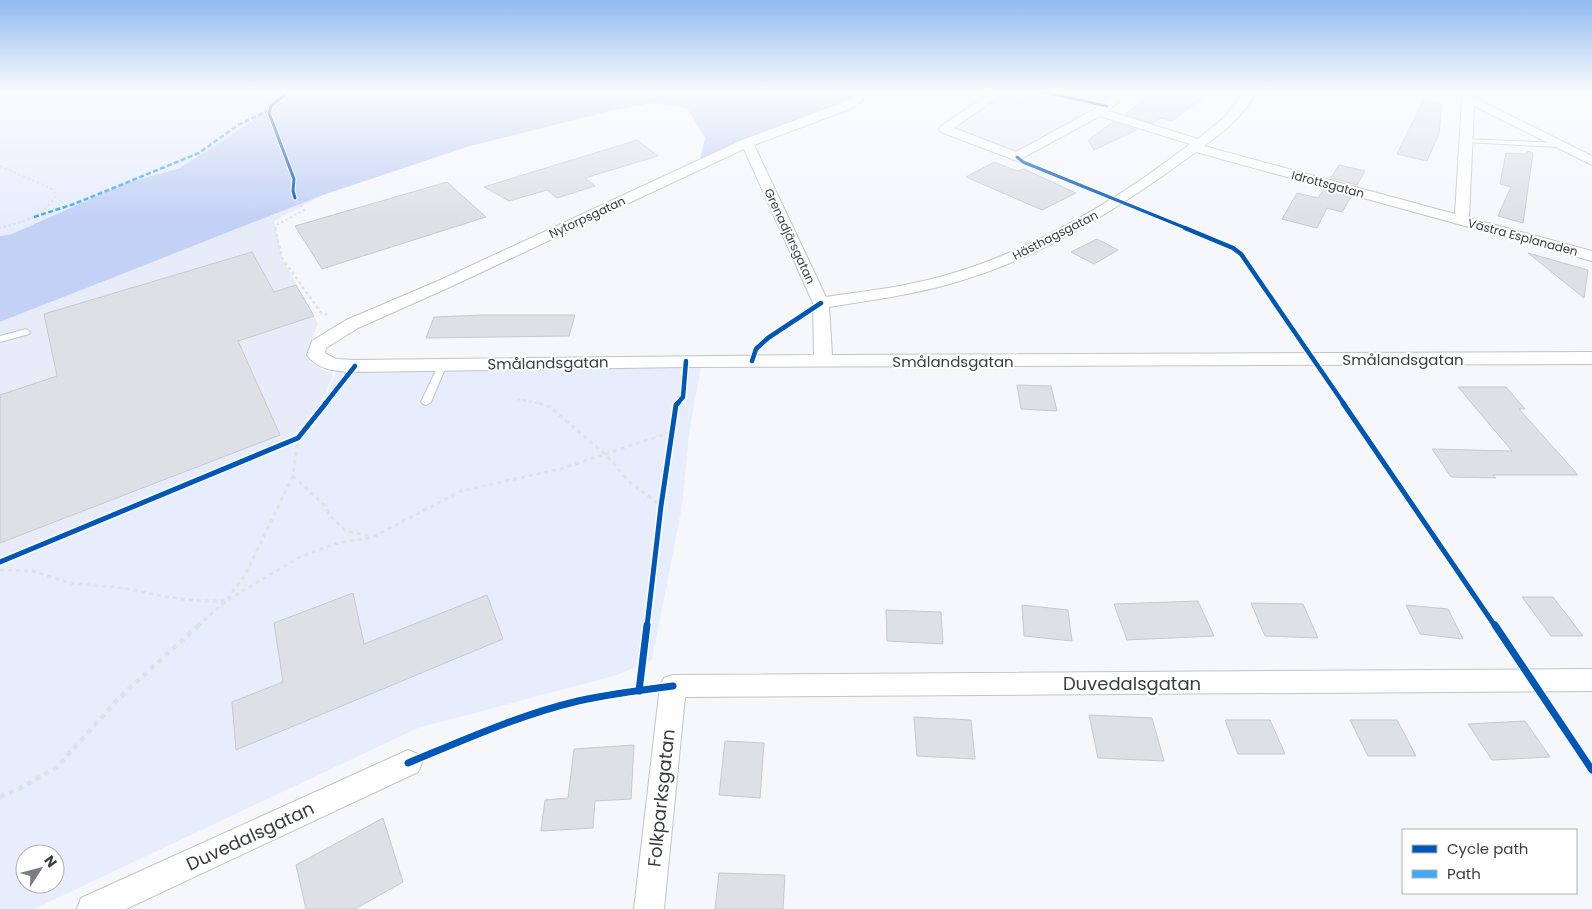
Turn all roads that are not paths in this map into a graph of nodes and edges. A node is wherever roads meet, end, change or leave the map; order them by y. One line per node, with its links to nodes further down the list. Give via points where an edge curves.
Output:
1 (770, 134): 9 (street, Nytorpsgatan)
2 (959, 134): 3 (street, via 1017,157)
3 (1058, 134)
4 (1166, 134): 10 (street, Idrottsgatan)
5 (1211, 134): 10 (street, Hästhagsgatan)
6 (1466, 134): 8 (street, Västra Esplanaden)
7 (1539, 134): 11 (street)
8 (1466, 141): 11 (lane); 13 (street, Västra Esplanaden)
9 (747, 143): 15 (street, Grenadjärsgatan); 18 (street, Nytorpsgatan, via 352,324 318,345)
10 (1197, 145): 13 (street, Idrottsgatan); 15 (street, Hästhagsgatan, via 1120,201 1071,230 1003,261 911,289)
11 (1558, 145): 12 (street)
12 (1592, 161)
13 (1462, 221): 14 (street, Västra Esplanaden)
14 (1592, 256)
15 (820, 303): 20 (street, Grenadjärsgatan)
16 (26, 332): 17 (lane)
17 (0, 339)
18 (316, 355): 21 (street, Smålandsgatan, via 332,365)
19 (1592, 358): 20 (street, Smålandsgatan)
20 (823, 362): 21 (street, Smålandsgatan)
21 (442, 364): 22 (lane)
22 (426, 402)
23 (1592, 680): 24 (street, Duvedalsgatan)
24 (673, 686): 27 (street, Folkparksgatan)
25 (408, 763): 26 (street, Duvedalsgatan)
26 (92, 909)
27 (649, 909)

